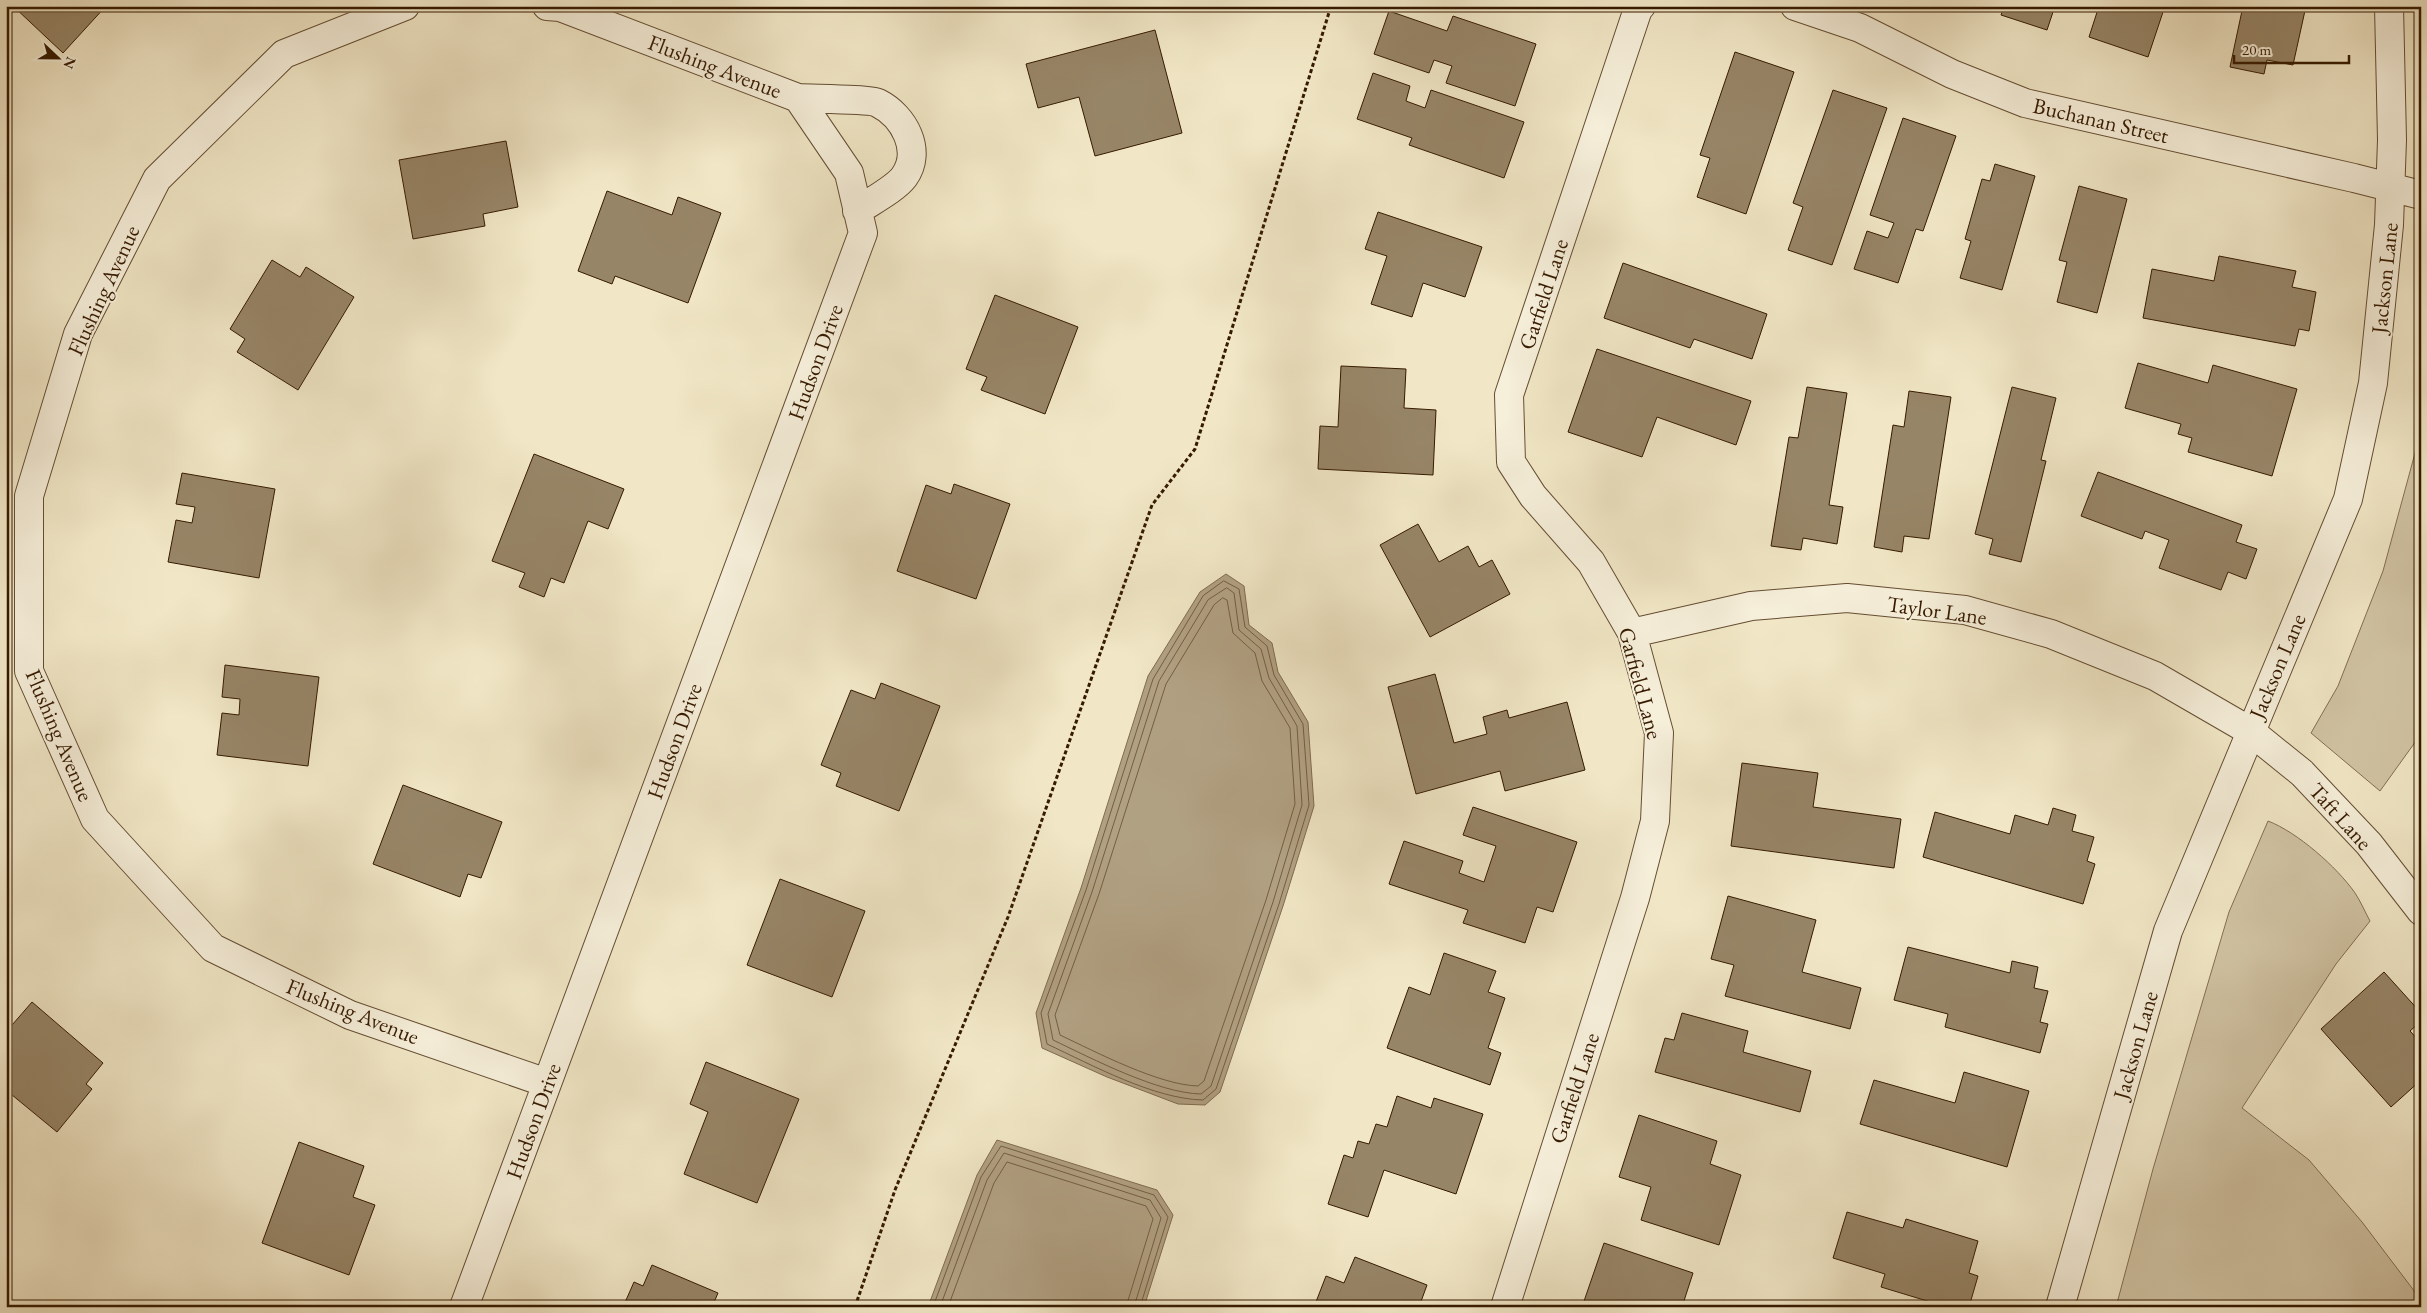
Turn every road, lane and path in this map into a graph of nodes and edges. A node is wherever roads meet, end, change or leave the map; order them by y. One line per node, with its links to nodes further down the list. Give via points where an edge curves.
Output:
1 (405, 6): 15 (street, Flushing Avenue, via 284,54 157,179 78,334 29,496 29,671 95,819 212,948 350,1015)
2 (547, 6): 7 (street, Flushing Avenue, via 560,7)
3 (1331, 6): 17 (path, via 1195,449 1152,505 1008,917 895,1190)
4 (1641, 6): 12 (street, Garfield Lane, via 1510,396 1511,462 1533,496 1591,562)
5 (1795, 6): 9 (street, Buchanan Street, via 1860,28 1952,74 2025,103)
6 (2389, 6): 9 (street, Jackson Lane)
7 (798, 98): 8 (street, Flushing Avenue); 11 (street, via 878,103 901,122 909,137 913,160 904,178)
8 (849, 173): 11 (street, Hudson Drive)
9 (2392, 187): 10 (street, Buchanan Street); 13 (street, Jackson Lane, via 2373,382 2348,499)
10 (2421, 195)
11 (857, 211): 15 (street, Hudson Drive, via 863,234)
12 (1632, 633): 13 (street, Taylor Lane, via 1750,606 1847,598 1965,610 2051,634 2155,676); 18 (street, Garfield Lane, via 1659,733 1655,821 1635,898)
13 (2250, 731): 14 (street, Taft Lane, via 2302,773 2368,844); 19 (street, Jackson Lane, via 2168,931)
14 (2421, 911)
15 (547, 1084): 16 (street, Hudson Drive)
16 (464, 1307)
17 (855, 1307)
18 (1505, 1307)
19 (2060, 1307)

